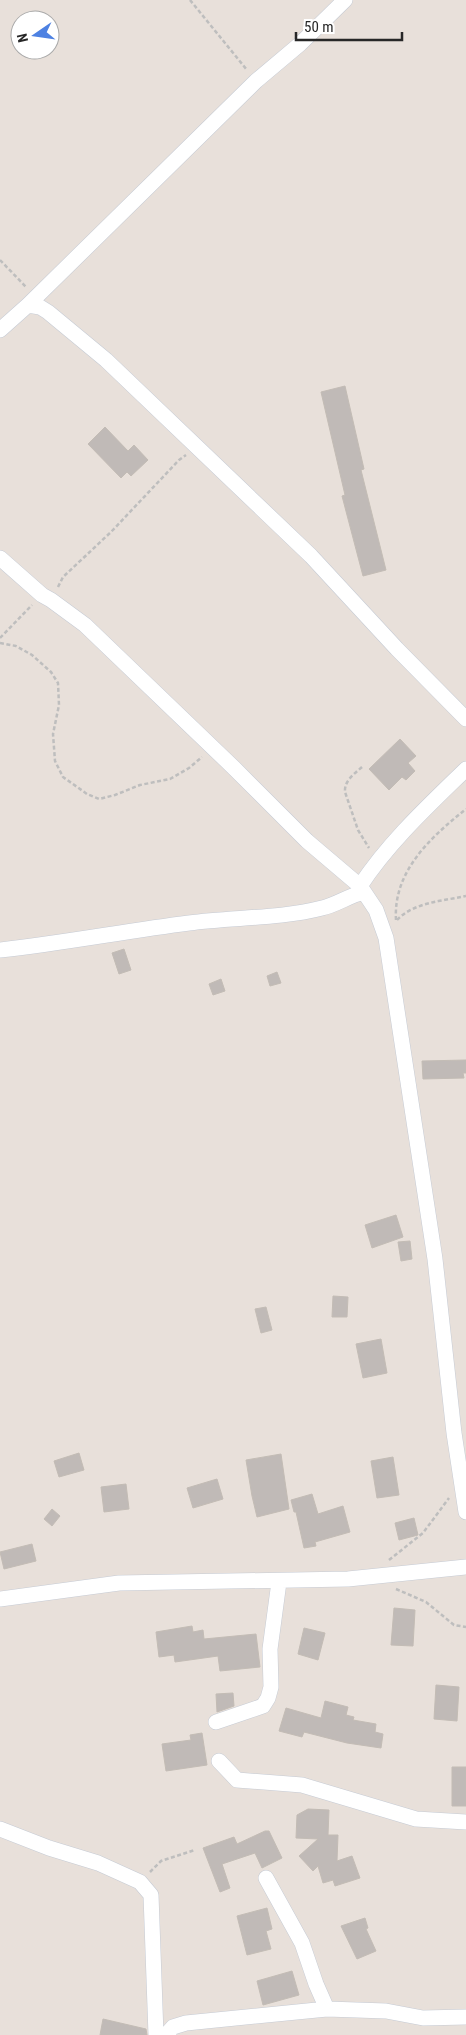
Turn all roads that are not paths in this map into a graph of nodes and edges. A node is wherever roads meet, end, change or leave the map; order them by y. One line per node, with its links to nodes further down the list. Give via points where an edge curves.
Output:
1 (345, 0): 2 (street, via 256,81)
2 (33, 302): 3 (street); 5 (street, via 106,360 197,446 311,556)
3 (0, 330)
4 (0, 558): 7 (street, via 85,625 307,841)
5 (466, 719)
6 (466, 769): 7 (street, via 399,835 372,867)
7 (362, 889): 8 (street, via 323,908); 9 (street, via 376,910 386,938 435,1259)
8 (0, 950)
9 (466, 1512)
10 (466, 1567): 11 (street)
11 (279, 1582): 12 (street, via 119,1584); 13 (street, via 270,1649 271,1687 268,1698 263,1706)
12 (0, 1599)
13 (216, 1722)
14 (219, 1761): 15 (street, via 237,1780 302,1785 416,1820)
15 (466, 1822)
16 (0, 1829): 20 (street, via 98,1863 140,1882 151,1894)
17 (266, 1878): 18 (street, via 302,1943)
18 (327, 2009): 19 (street, via 386,2011 423,2018); 21 (street, via 186,2023 173,2027)
19 (466, 2017)
20 (156, 2035)
21 (166, 2035)

